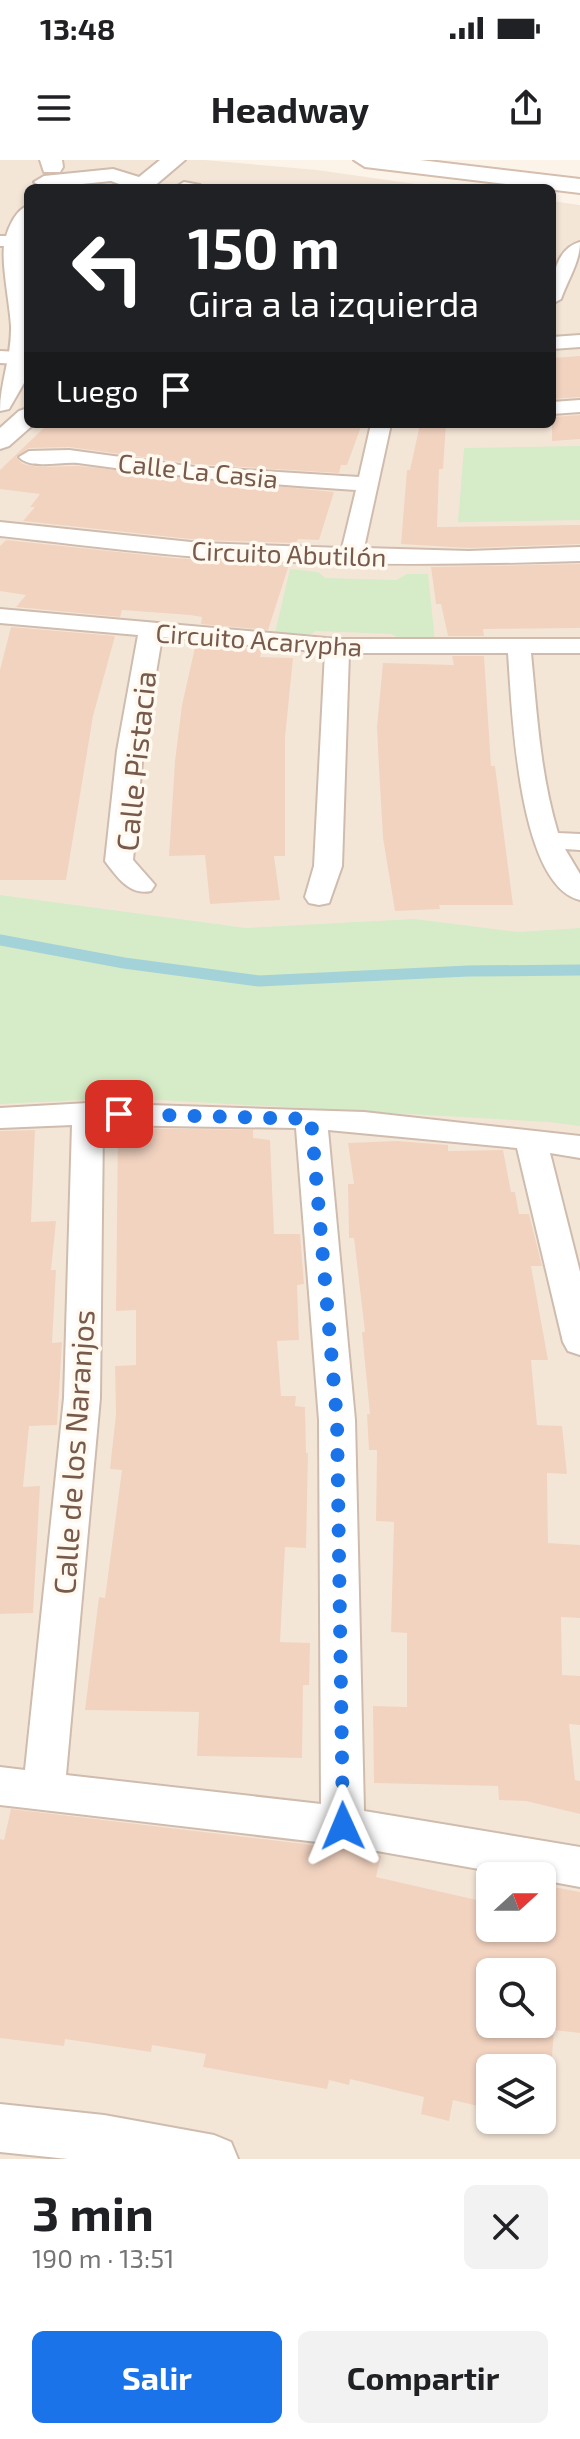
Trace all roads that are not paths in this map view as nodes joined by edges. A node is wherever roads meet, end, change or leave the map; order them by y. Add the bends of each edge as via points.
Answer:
1 (175, 160) edge
2 (365, 160) edge
3 (452, 160) edge
4 (50, 171) edge
5 (580, 176) edge
6 (136, 184) edge
7 (144, 184) edge
8 (580, 186) edge
9 (24, 219) edge
10 (12, 239) edge
11 (580, 247) edge
12 (565, 270) edge
13 (556, 290) edge
14 (580, 341) edge
15 (556, 343) edge
16 (9, 357) edge
17 (0, 404) edge
18 (580, 406) edge
19 (556, 408) edge
20 (380, 428) edge
21 (29, 457) dead end
22 (368, 484) junction
23 (0, 529) edge
24 (580, 554) edge
25 (351, 557) junction
26 (0, 616) edge
27 (151, 631) junction
28 (337, 646) junction
29 (580, 646) edge
30 (519, 648) junction
31 (546, 840) junction
32 (580, 842) edge
33 (141, 885) dead end
34 (580, 892) edge
35 (319, 897) dead end
36 (88, 1113) junction
37 (0, 1118) edge
38 (311, 1119) junction
39 (531, 1139) junction
40 (580, 1147) edge
41 (580, 1342) edge
42 (0, 1786) edge
43 (44, 1790) junction
44 (343, 1826) junction
45 (580, 1867) edge
46 (0, 2128) edge
47 (214, 2159) edge

1 - 7 street
2 - 8 main road
3 - 5 main road
4 - 6 street via 113,175
9 - 10 street
10 - 16 street via 23,329
11 - 12 street
12 - 13 street
14 - 15 street
16 - 17 street via 16,376
18 - 19 street
20 - 22 street
21 - 22 street, Calle La Casia via 69,456 195,473
22 - 25 street
23 - 25 street, Circuito Abutilón via 200,550
24 - 25 street, Circuito Abutilón
26 - 27 street, Circuito Acarypha
27 - 28 street, Circuito Acarypha
27 - 33 street, Calle Pistacia via 130,751 119,861
28 - 30 street, Circuito Acarypha
28 - 35 street via 328,866
29 - 30 street, Circuito Acarypha
30 - 31 street
31 - 32 street
31 - 34 street via 564,876
36 - 37 street
36 - 38 street
36 - 43 street, Calle de los Naranjos via 82,1398
38 - 39 street
38 - 44 street via 337,1420
39 - 40 street
39 - 41 street
42 - 43 street
43 - 44 street
44 - 45 street
46 - 47 street via 104,2139

